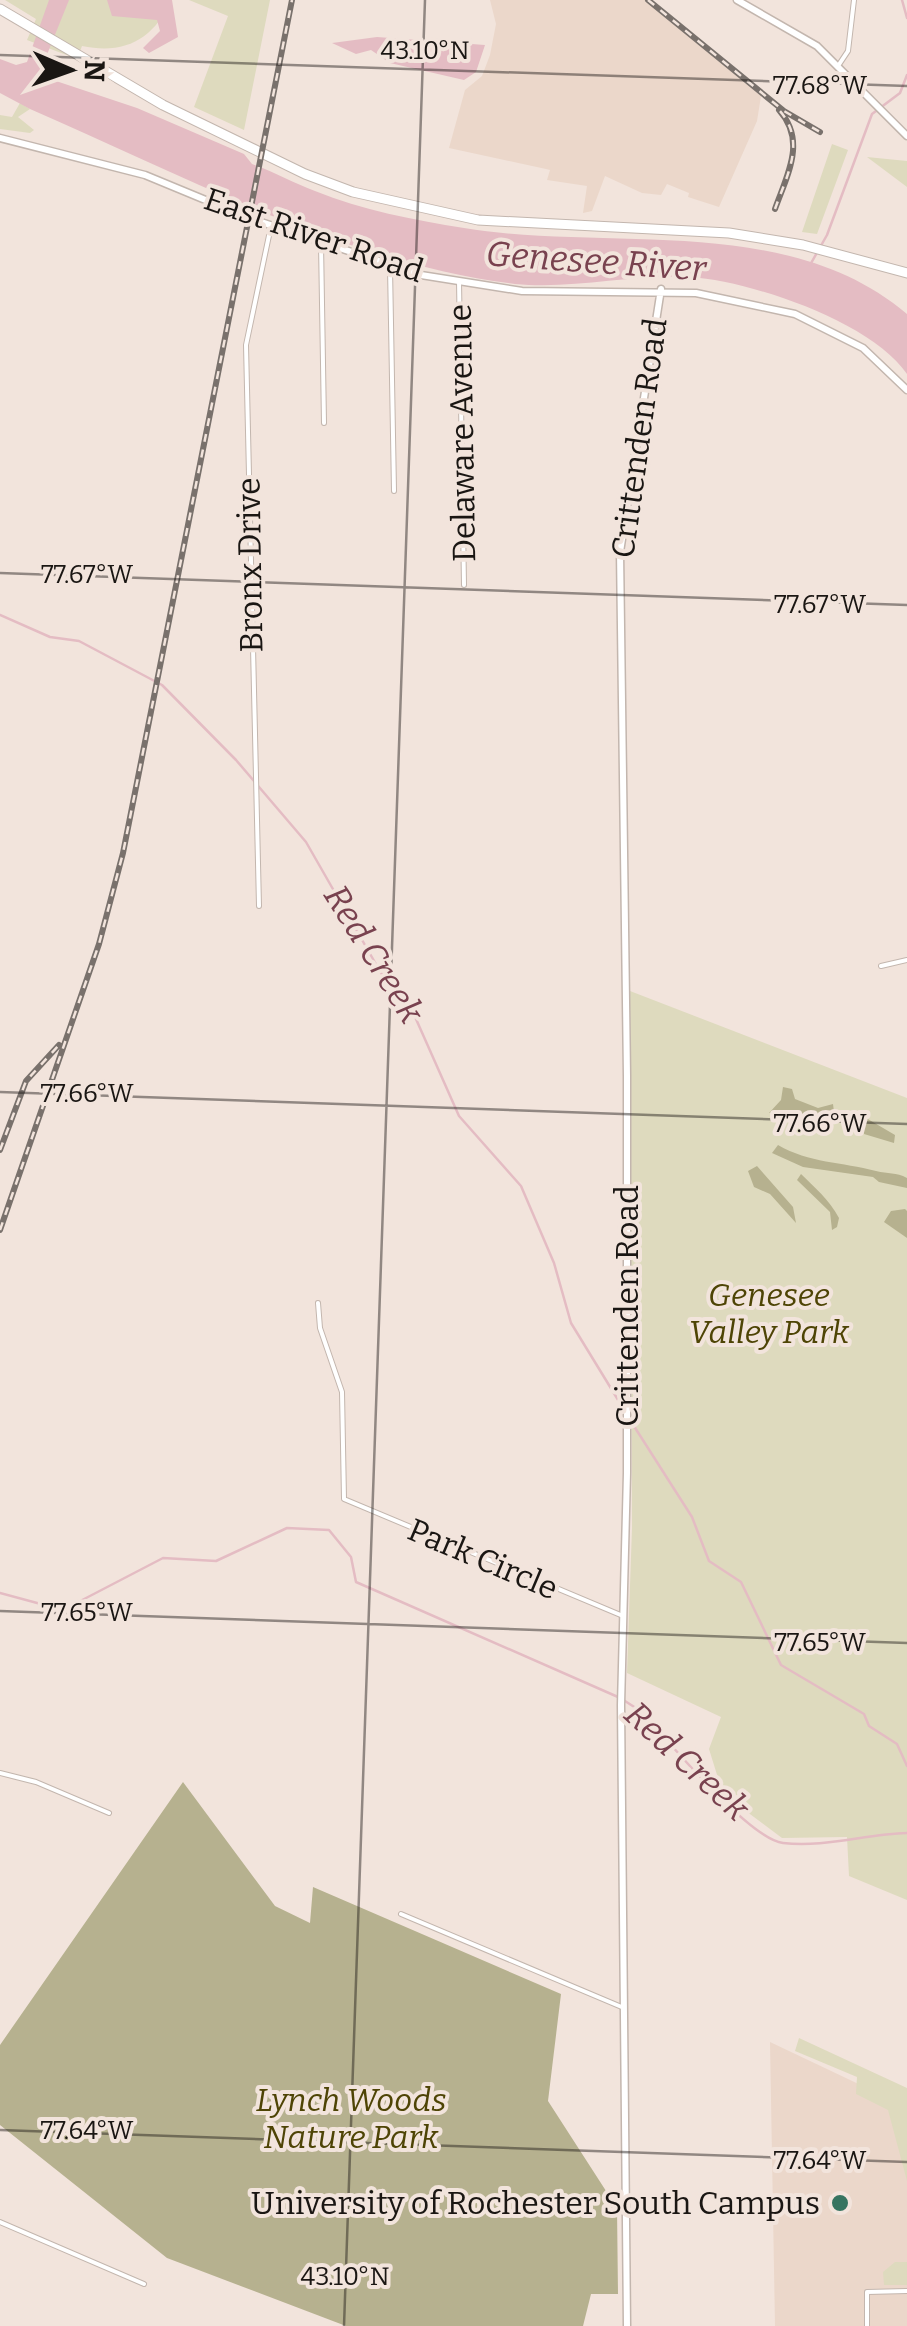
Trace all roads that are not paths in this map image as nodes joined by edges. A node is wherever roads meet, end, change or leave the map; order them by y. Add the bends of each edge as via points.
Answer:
1 (737, 0) edge
2 (854, 0) edge
3 (0, 9) edge
4 (838, 66) junction
5 (907, 136) edge
6 (0, 138) edge
7 (270, 226) junction
8 (321, 243) junction
9 (390, 266) junction
10 (907, 274) edge
11 (460, 280) junction
12 (660, 289) junction
13 (907, 390) edge
14 (324, 424) dead end
15 (394, 491) dead end
16 (464, 584) dead end
17 (259, 906) dead end
18 (907, 960) edge
19 (881, 966) dead end
20 (318, 1303) dead end
21 (623, 1616) junction
22 (0, 1773) edge
23 (109, 1813) dead end
24 (401, 1914) dead end
25 (624, 2008) junction
26 (0, 2222) edge
27 (144, 2284) dead end
28 (907, 2290) edge
29 (627, 2326) edge
30 (868, 2326) edge

1 - 4 street via 802,34
2 - 4 street via 848,51
3 - 10 main road via 163,105 305,174 368,196 478,220 683,228 830,251
4 - 5 street
6 - 7 street, East River Road via 132,171
7 - 8 street, East River Road
7 - 17 street, Bronx Drive via 246,346
8 - 9 street, East River Road
8 - 14 street
9 - 11 street, East River Road
9 - 15 street
11 - 12 street, East River Road via 522,291
11 - 16 street, Delaware Avenue
12 - 13 street, East River Road via 760,305 818,324 863,348
12 - 21 street, Crittenden Road via 620,543 627,1076
18 - 19 street
20 - 21 street, Park Circle via 342,1392 344,1499
21 - 25 street, Crittenden Road
22 - 23 street
24 - 25 street
25 - 29 street, Crittenden Road
26 - 27 street
28 - 30 street via 866,2292

